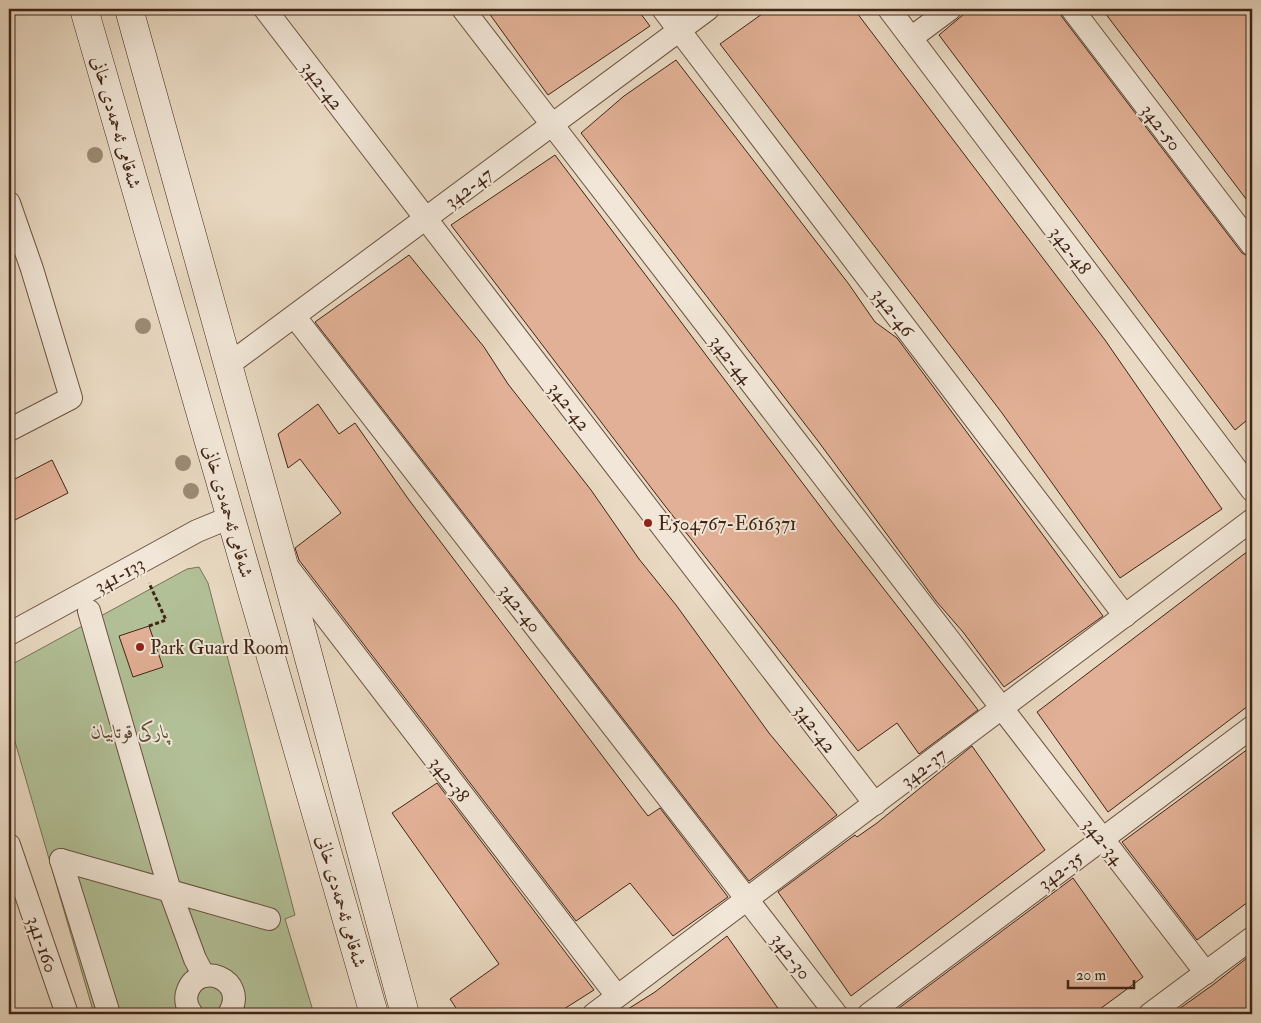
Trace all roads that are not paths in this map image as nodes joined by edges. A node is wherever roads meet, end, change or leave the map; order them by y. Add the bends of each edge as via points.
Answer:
1 (84, 9) edge
2 (129, 9) edge
3 (265, 9) edge
4 (463, 9) edge
5 (663, 9) edge
6 (708, 9) edge
7 (889, 9) edge
8 (950, 9) edge
9 (1072, 9) edge
10 (679, 30) junction
11 (911, 38) junction
12 (552, 125) junction
13 (9, 203) edge
14 (426, 218) junction
15 (1252, 245) edge
16 (295, 317) junction
17 (228, 365) junction
18 (9, 430) edge
19 (1252, 490) edge
20 (231, 517) junction
21 (1252, 520) edge
22 (283, 562) junction
23 (89, 612) dead end
24 (1125, 616) junction
25 (9, 634) edge
26 (1001, 709) junction
27 (1252, 727) edge
28 (874, 804) junction
29 (1102, 838) junction
30 (9, 845) edge
31 (170, 891) junction
32 (748, 899) junction
33 (269, 919) dead end
34 (382, 930) junction
35 (353, 938) junction
36 (1252, 938) edge
37 (1206, 973) junction
38 (204, 976) junction
39 (618, 996) junction
40 (67, 1014) edge
41 (109, 1014) edge
42 (192, 1014) edge
43 (229, 1014) edge
44 (374, 1014) edge
45 (405, 1014) edge
46 (594, 1014) edge
47 (836, 1014) edge
48 (869, 1014) edge
49 (1150, 1014) edge

1 - 20 main road, شەقامی ئەحمەدی خانی
2 - 17 main road, شەقامی ئەحمەدی خانی
3 - 14 street, 342-42
4 - 12 street, 342-44
5 - 10 street, 342-46
6 - 10 street, 342-47
7 - 11 street, 342-48
8 - 11 street
9 - 15 street, 342-50
10 - 12 street, 342-47
10 - 24 street, 342-46
11 - 19 street, 342-48
12 - 14 street, 342-47
12 - 26 street, 342-44
13 - 18 street via 71,398
14 - 16 street, 342-47
14 - 28 street, 342-42
16 - 17 street, 342-47
16 - 32 street, 342-40
17 - 22 main road, شەقامی ئەحمەدی خانی
20 - 25 street, 341-133 via 197,531
20 - 35 main road, شەقامی ئەحمەدی خانی
21 - 24 street, 342-37
22 - 34 main road, شەقامی ئەحمەدی خانی
22 - 39 street, 342-38
23 - 31 street
24 - 26 street, 342-37
26 - 28 street, 342-37
26 - 29 street, 342-34
27 - 29 street, 342-35
28 - 32 street, 342-37
29 - 37 street, 342-34
29 - 48 street, 342-35
30 - 40 street, 341-160
31 - 33 street
31 - 38 street
31 - 41 street via 61,860
32 - 39 street, 342-37
32 - 47 street, 342-30
34 - 35 main road
34 - 45 main road, شەقامی ئەحمەدی خانی
35 - 44 main road, شەقامی ئەحمەدی خانی
36 - 37 street
37 - 49 street
38 - 42 street via 197,978 188,990 187,1005
38 - 43 street via 219,977 231,986 235,1000
39 - 46 street, 342-37

